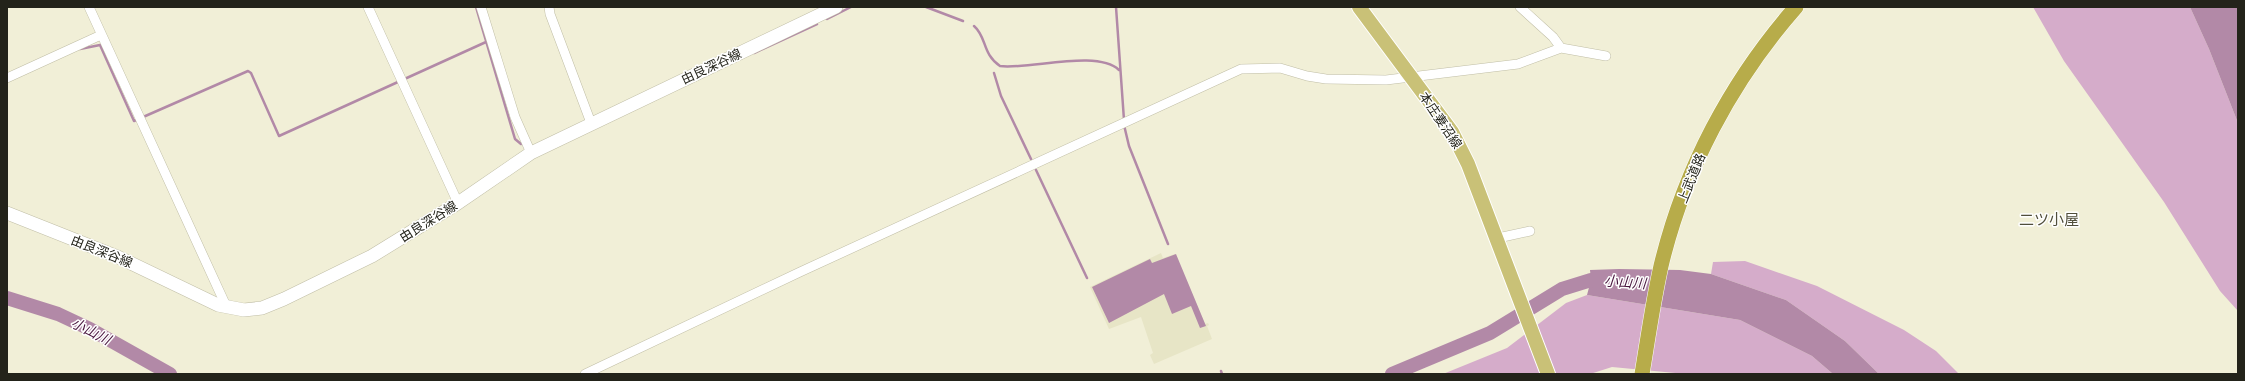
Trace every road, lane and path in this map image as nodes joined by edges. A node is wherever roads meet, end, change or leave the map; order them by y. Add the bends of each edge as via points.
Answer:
1 (88, 7) edge
2 (368, 7) edge
3 (481, 7) edge
4 (549, 7) edge
5 (836, 7) edge
6 (1360, 7) edge
7 (1520, 7) edge
8 (1796, 7) edge
9 (101, 35) junction
10 (1561, 48) junction
11 (1606, 56) dead end
12 (1411, 77) junction
13 (7, 78) edge
14 (591, 123) junction
15 (531, 153) junction
16 (458, 203) junction
17 (7, 213) edge
18 (1530, 231) dead end
19 (1500, 242) junction
20 (227, 308) junction
21 (585, 374) edge
22 (1548, 374) edge
23 (1642, 374) edge

1 - 9 street
2 - 16 street
3 - 15 street via 515,117
4 - 14 street
5 - 14 main road, 由良深谷線
6 - 12 main road, 本庄妻沼線
7 - 10 street via 1553,37
8 - 23 highway, 上武道路 via 1739,82 1720,113 1695,165 1661,266
9 - 13 street
9 - 20 street
10 - 11 street
10 - 12 street via 1518,64
12 - 19 main road, 本庄妻沼線 via 1452,132 1476,181
12 - 21 street via 1326,79 1280,68 1247,68 1234,72
14 - 15 main road, 由良深谷線
15 - 16 main road, 由良深谷線
16 - 20 main road, 由良深谷線 via 372,256 278,302 252,309
17 - 20 main road, 由良深谷線 via 118,257
18 - 19 street
19 - 22 main road, 本庄妻沼線

